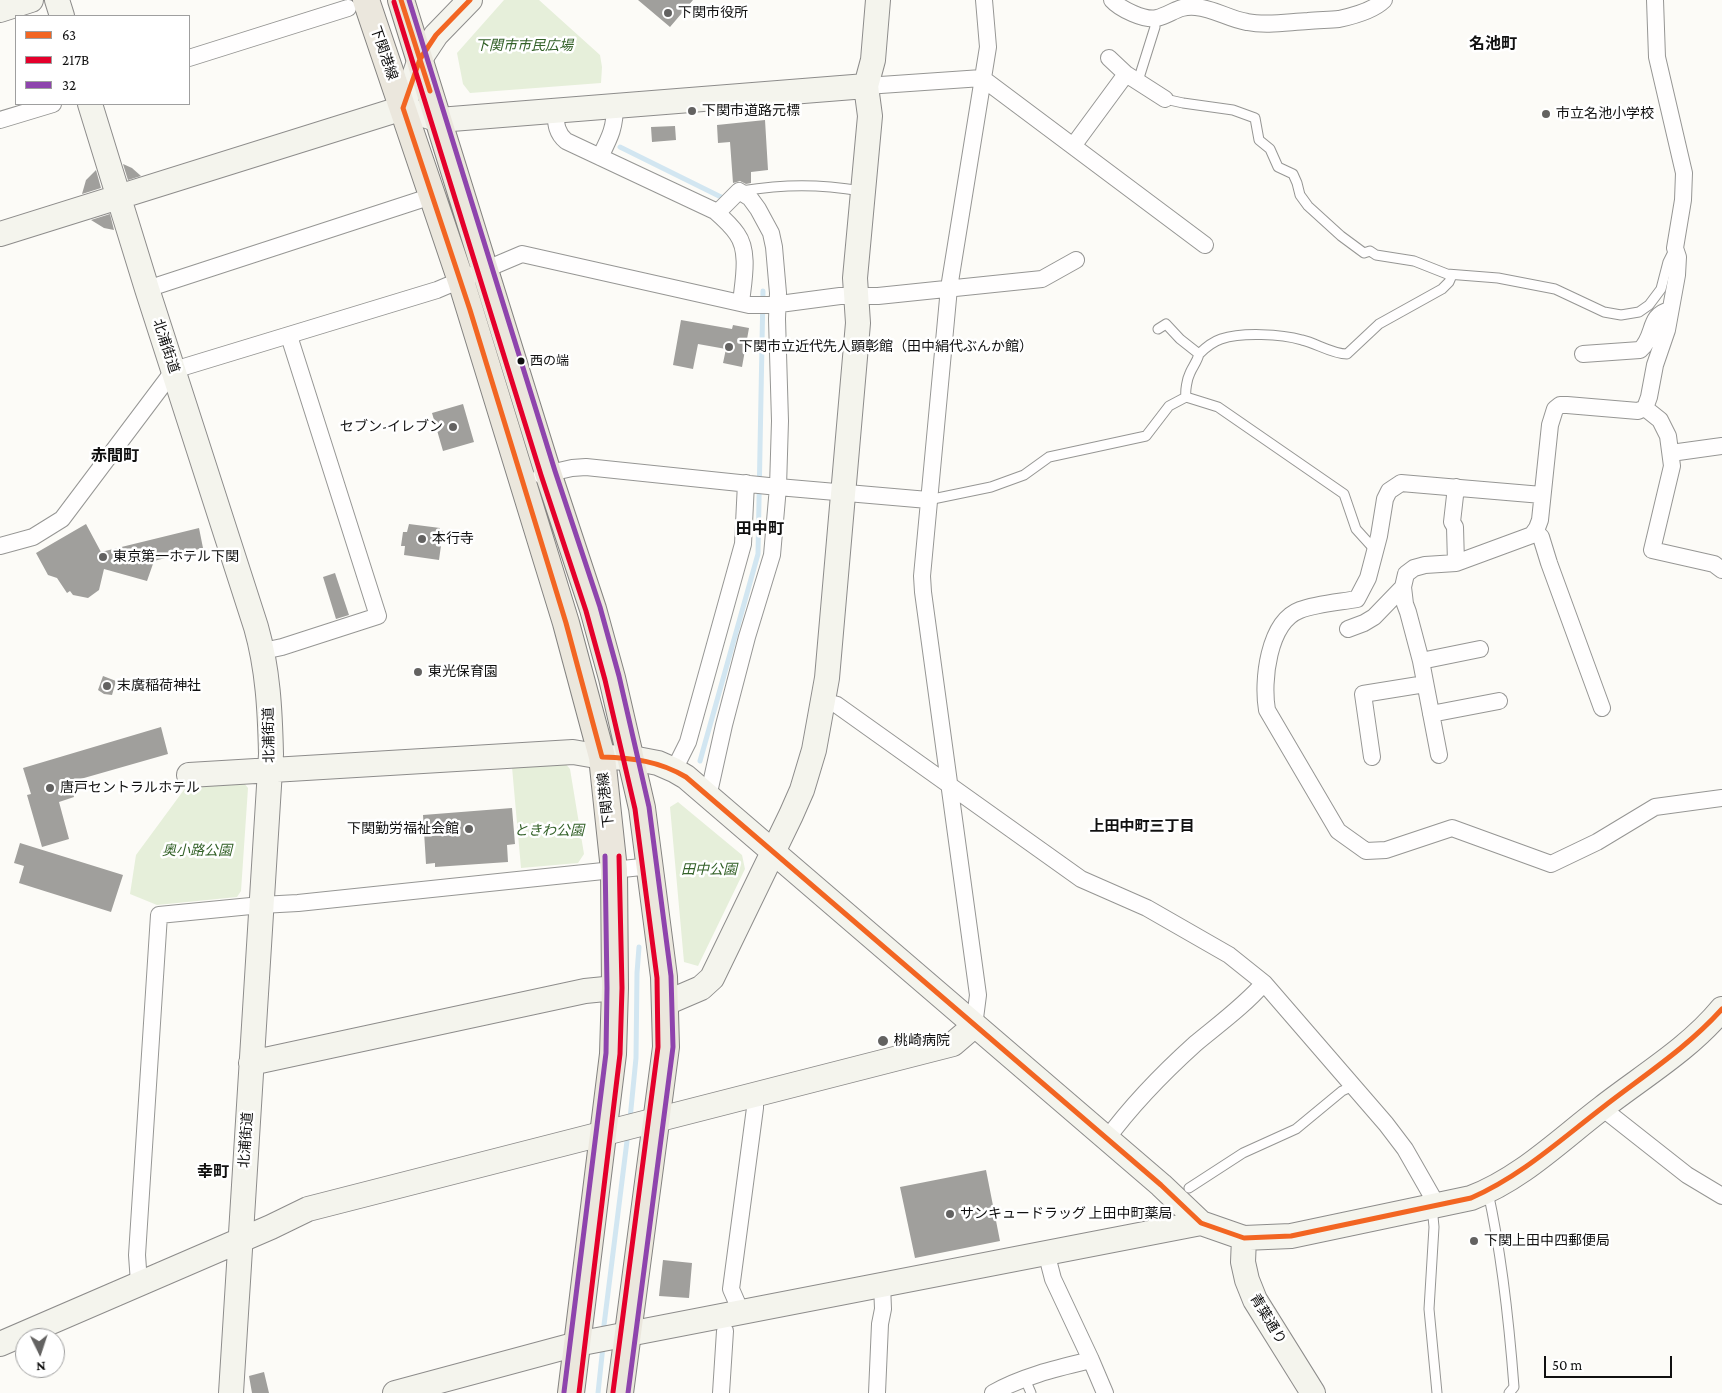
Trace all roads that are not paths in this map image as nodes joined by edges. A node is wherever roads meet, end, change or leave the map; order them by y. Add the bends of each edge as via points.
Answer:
1 (30, 0) edge
2 (56, 0) edge
3 (402, 0) edge
4 (470, 0) edge
5 (878, 0) edge
6 (984, 0) edge
7 (1112, 0) edge
8 (1384, 0) edge
9 (1655, 0) edge
10 (357, 4) edge
11 (0, 10) edge
12 (62, 15) edge
13 (1154, 19) junction
14 (190, 58) edge
15 (1109, 58) dead end
16 (420, 59) junction
17 (1132, 77) junction
18 (982, 78) junction
19 (866, 86) junction
20 (1165, 99) joint
21 (50, 105) edge
22 (90, 105) edge
23 (615, 106) junction
24 (403, 108) junction
25 (555, 110) junction
26 (0, 120) edge
27 (439, 120) junction
28 (1073, 146) junction
29 (600, 157) junction
30 (739, 191) junction
31 (862, 191) junction
32 (119, 196) junction
33 (432, 196) junction
34 (715, 212) junction
35 (0, 234) edge
36 (1205, 245) dead end
37 (1675, 248) junction
38 (1076, 260) dead end
39 (486, 270) junction
40 (1452, 275) junction
41 (460, 280) junction
42 (948, 288) junction
43 (147, 289) junction
44 (855, 296) junction
45 (745, 304) junction
46 (775, 304) junction
47 (1670, 310) junction
48 (1158, 329) dead end
49 (288, 336) junction
50 (1199, 354) junction
51 (1583, 354) dead end
52 (174, 370) junction
53 (1186, 397) junction
54 (1645, 408) junction
55 (1722, 446) edge
56 (1670, 453) junction
57 (548, 473) junction
58 (522, 481) junction
59 (749, 484) junction
60 (775, 487) junction
61 (1456, 487) junction
62 (843, 492) junction
63 (1542, 495) junction
64 (928, 500) junction
65 (1535, 531) junction
66 (0, 546) edge
67 (1375, 550) junction
68 (1456, 562) junction
69 (1722, 570) edge
70 (1403, 587) junction
71 (1348, 629) dead end
72 (1480, 649) dead end
73 (263, 651) junction
74 (1420, 661) junction
75 (1425, 684) junction
76 (823, 701) junction
77 (1499, 701) dead end
78 (1602, 708) dead end
79 (1431, 714) junction
80 (1439, 755) dead end
81 (602, 756) junction
82 (1372, 757) dead end
83 (632, 758) junction
84 (270, 770) junction
85 (674, 770) junction
86 (189, 775) dead end
87 (950, 785) junction
88 (708, 797) junction
89 (1722, 798) edge
90 (772, 850) junction
91 (651, 866) junction
92 (614, 870) junction
93 (261, 905) junction
94 (1264, 983) junction
95 (615, 988) junction
96 (666, 1003) junction
97 (1722, 1009) edge
98 (974, 1026) junction
99 (251, 1063) junction
100 (1353, 1086) junction
101 (755, 1095) junction
102 (1602, 1108) junction
103 (650, 1123) junction
104 (608, 1132) junction
105 (1106, 1140) junction
106 (1189, 1188) dead end
107 (1488, 1192) junction
108 (1722, 1196) edge
109 (1435, 1205) junction
110 (1201, 1223) junction
111 (1244, 1238) junction
112 (240, 1240) junction
113 (1046, 1252) junction
114 (139, 1283) junction
115 (882, 1284) junction
116 (741, 1312) junction
117 (725, 1332) dead end
118 (603, 1339) junction
119 (0, 1344) edge
120 (1092, 1360) junction
121 (1028, 1386) edge
122 (231, 1393) edge
123 (394, 1393) edge
124 (570, 1393) edge
125 (620, 1393) edge
126 (721, 1393) edge
127 (877, 1393) edge
128 (993, 1393) edge
129 (1105, 1393) edge
130 (1313, 1393) edge
131 (1437, 1393) edge
132 (1509, 1393) edge

1 - 11 street
2 - 12 street
3 - 16 main road, 下関港線
4 - 16 street via 436,35
5 - 19 street via 873,60
6 - 18 street via 988,37
7 - 13 street via 1137,15
8 - 13 street via 1377,6 1339,19 1250,23 1214,10 1189,6
9 - 37 street via 1657,57 1684,173
10 - 14 street
10 - 24 main road, 下関港線
13 - 17 lane via 1155,27
15 - 17 street
16 - 24 street
16 - 27 main road, 下関港線
17 - 20 street
17 - 28 street
18 - 19 street
18 - 28 street
18 - 42 street
19 - 23 street
19 - 31 street via 870,116
20 - 40 lane via 1232,110 1255,118 1259,140 1270,150 1275,163 1292,174 1304,201 1341,236 1364,253 1370,251 1376,255 1414,261
21 - 26 street
22 - 32 street, 北浦街道
23 - 25 street
23 - 29 street via 613,130
24 - 27 street
24 - 32 street
24 - 33 main road, 下関港線
25 - 27 street
25 - 29 street via 560,136
27 - 39 main road, 下関港線
28 - 36 street
29 - 34 street
30 - 31 lane via 805,184
30 - 34 street
30 - 46 street via 750,198 771,232 776,264
31 - 44 street
32 - 35 street
32 - 43 street, 北浦街道
33 - 41 main road, 下関港線
33 - 43 street
34 - 45 street via 739,236
37 - 40 lane via 1662,289 1644,310 1630,314 1604,312 1555,289 1498,278
37 - 47 street via 1678,257
38 - 42 street via 1042,279
39 - 41 street
39 - 45 street via 522,254
39 - 57 main road, 下関港線
40 - 50 lane via 1442,289 1379,324 1347,354 1303,340 1260,335 1220,339
41 - 49 street
41 - 58 main road, 下関港線
42 - 44 street
42 - 64 street
43 - 52 street, 北浦街道
44 - 46 street
44 - 62 street via 858,323
45 - 46 street
46 - 60 street via 780,421
47 - 51 street via 1657,316 1649,340 1640,350
47 - 54 street
48 - 50 lane via 1166,324
49 - 52 street
49 - 73 street via 378,616
50 - 53 lane via 1189,374
52 - 66 street via 62,519 33,537
52 - 73 street, 北浦街道
53 - 64 lane via 1169,406 1146,436 1049,457 1024,475 991,487
53 - 67 lane via 1218,408 1344,494 1356,529
54 - 56 street via 1660,420 1668,436
54 - 63 street via 1630,411 1560,405 1555,409 1550,425
55 - 56 street
56 - 69 street via 1669,484 1652,550 1714,564
57 - 58 street
57 - 59 street via 586,467
57 - 83 main road, 下関港線 via 593,609
58 - 81 main road, 下関港線 via 566,623
59 - 60 street
59 - 85 street via 743,544 688,742
60 - 62 street
60 - 88 street via 772,555 747,637
61 - 63 street
61 - 67 street via 1401,483 1389,491
61 - 68 street via 1452,522
62 - 64 street
62 - 76 street
63 - 65 street via 1540,520
64 - 87 street via 923,592
65 - 68 street via 1525,539
65 - 78 street via 1541,537
67 - 89 street via 1368,578 1357,599 1299,610 1276,634 1267,661 1264,696 1267,710 1338,830 1345,836 1366,851 1386,850 1452,828 1551,864 1597,842 1655,807
68 - 70 street via 1414,568 1406,574
70 - 71 street via 1374,617
70 - 74 street
72 - 74 street
73 - 84 street, 北浦街道 via 270,722
74 - 75 street
75 - 79 street
75 - 82 street via 1363,694
76 - 87 street via 837,705
76 - 90 street via 802,790
77 - 79 street
79 - 80 street
81 - 83 street
81 - 84 street via 573,752
81 - 92 main road, 下関港線
83 - 85 street
83 - 91 main road, 下関港線
84 - 86 street
84 - 93 street, 北浦街道
85 - 88 street
87 - 94 street via 1081,879 1147,908 1229,955
87 - 98 street via 978,994
88 - 90 street
90 - 96 street via 712,978 701,988
90 - 98 street
91 - 92 street
91 - 96 main road, 下関港線
92 - 93 street
92 - 95 main road, 下関港線
93 - 99 street, 北浦街道
93 - 114 street via 159,915 137,1255
94 - 100 street
94 - 105 street via 1174,1064
95 - 99 street via 585,991
95 - 104 main road, 下関港線
96 - 103 main road, 下関港線 via 666,1047
97 - 102 street via 1691,1040
98 - 101 street via 953,1044
98 - 105 street
99 - 112 street, 北浦街道
100 - 106 lane via 1342,1091 1296,1129 1243,1153
100 - 109 street via 1404,1148
101 - 103 street
101 - 116 street via 731,1289
102 - 107 street via 1525,1169
102 - 108 street via 1687,1175
103 - 104 street
103 - 118 main road, 下関港線
104 - 112 street via 308,1209
104 - 118 main road, 下関港線
105 - 110 street
107 - 109 street
107 - 132 lane via 1508,1314 1514,1387
109 - 111 street via 1290,1236
109 - 131 lane via 1430,1309
110 - 111 street
110 - 113 street
111 - 130 street, 青葉通り via 1245,1271 1255,1300
112 - 114 street
112 - 122 street, 北浦街道
113 - 115 street
113 - 120 street via 1053,1279
114 - 119 street
115 - 116 street
115 - 127 street
116 - 118 street
117 - 126 street
118 - 123 street
118 - 124 main road, 下関港線
118 - 125 main road, 下関港線
120 - 121 street via 1042,1372
120 - 129 street
121 - 128 street

